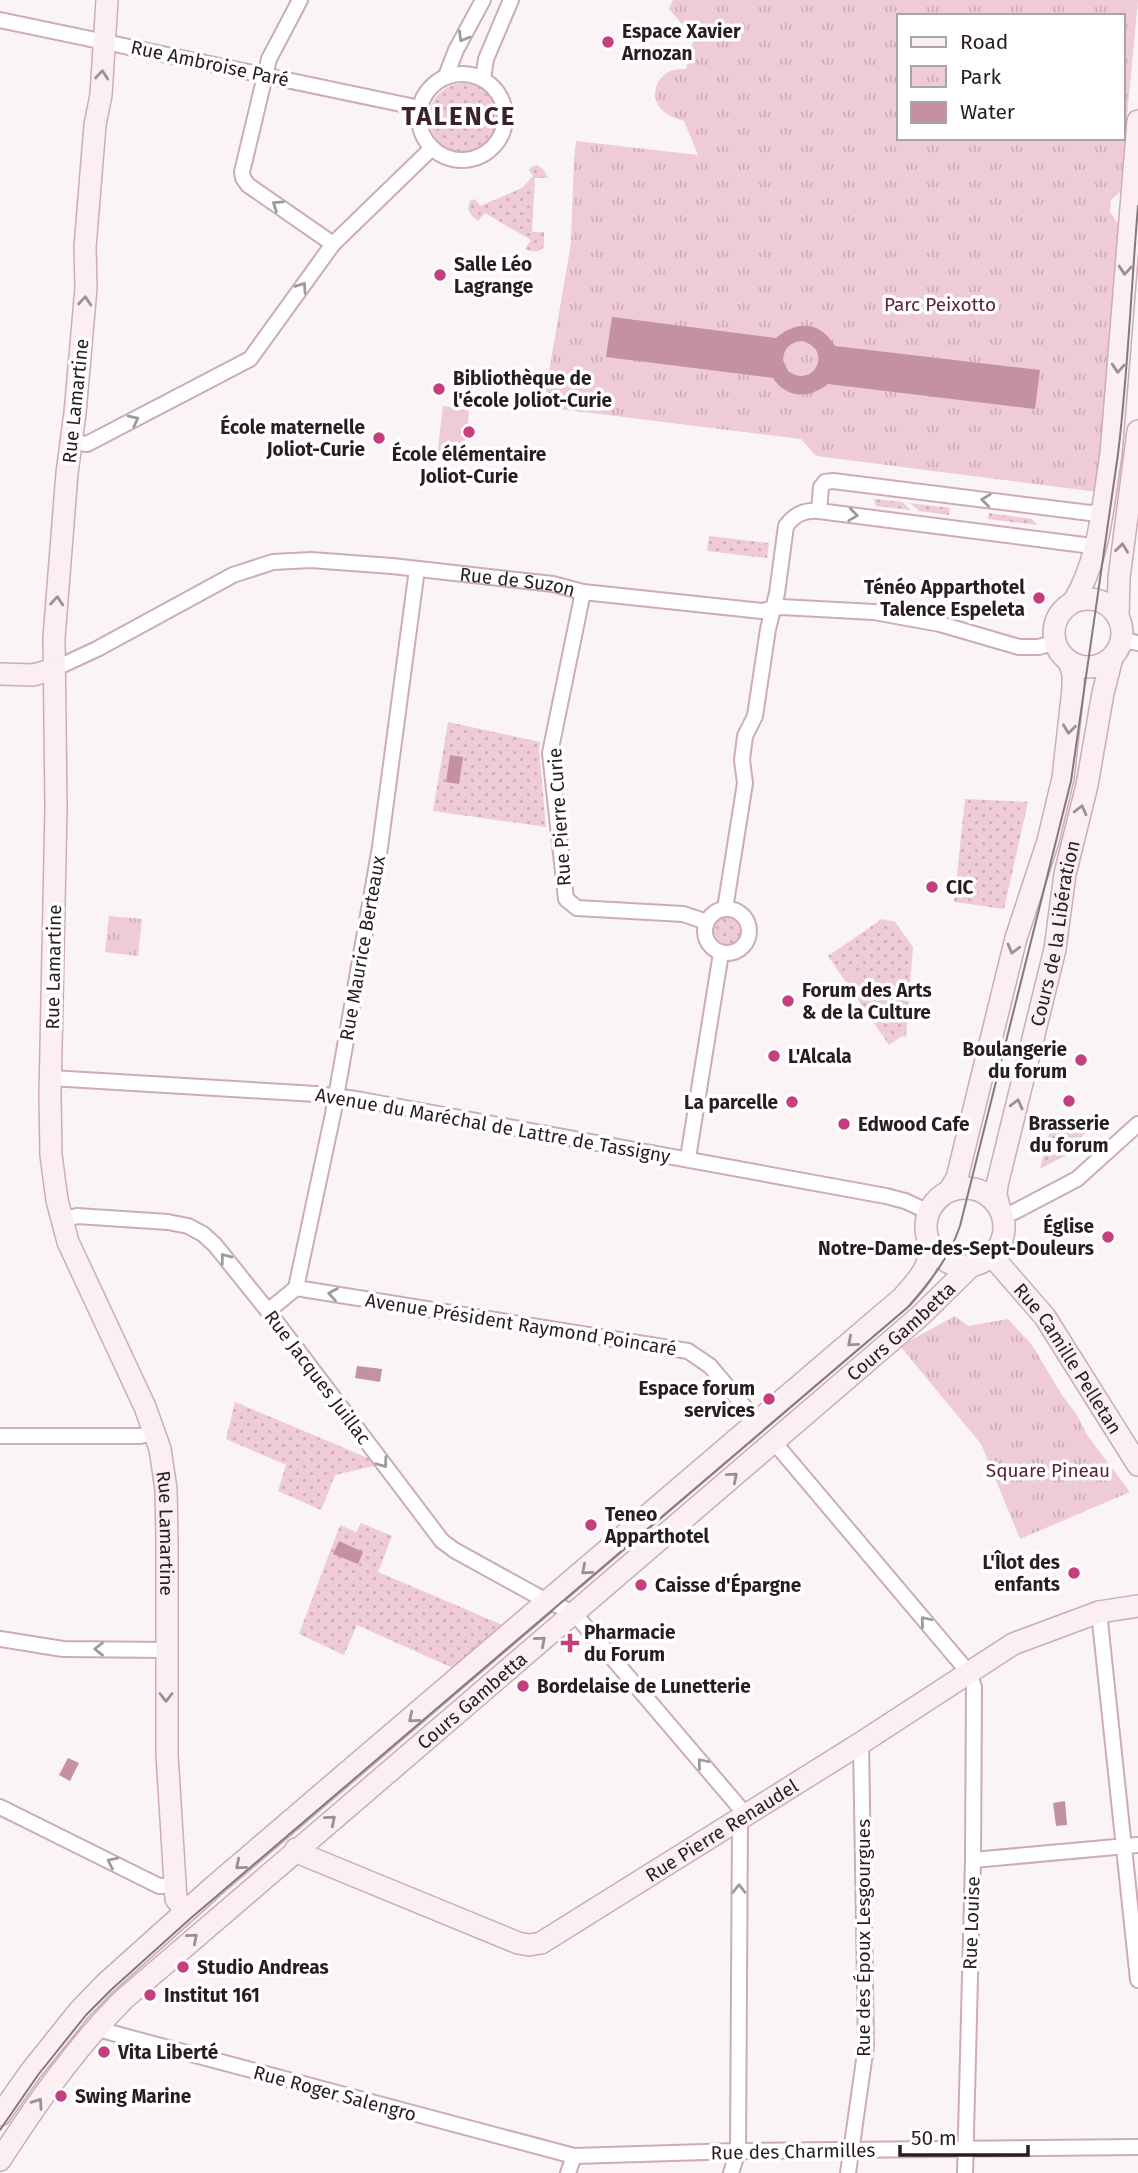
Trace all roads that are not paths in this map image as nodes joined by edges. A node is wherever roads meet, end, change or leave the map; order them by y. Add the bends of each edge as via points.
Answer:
1 (107, 0) edge
2 (300, 0) edge
3 (484, 0) edge
4 (511, 0) edge
5 (0, 20) edge
6 (105, 42) junction
7 (267, 75) junction
8 (446, 76) junction
9 (484, 79) junction
10 (420, 107) junction
11 (1138, 121) edge
12 (432, 148) junction
13 (333, 244) junction
14 (1138, 430) edge
15 (72, 442) junction
16 (1103, 507) junction
17 (819, 511) junction
18 (1093, 555) junction
19 (417, 569) junction
20 (583, 592) junction
21 (1074, 601) junction
22 (773, 609) junction
23 (1118, 616) junction
24 (1055, 642) junction
25 (1124, 647) edge
26 (1069, 661) junction
27 (54, 669) junction
28 (0, 674) edge
29 (725, 909) junction
30 (707, 922) junction
31 (720, 953) junction
32 (51, 1078) junction
33 (336, 1096) junction
34 (1138, 1124) edge
35 (688, 1158) junction
36 (949, 1191) junction
37 (1001, 1211) junction
38 (929, 1212) junction
39 (61, 1220) junction
40 (929, 1244) junction
41 (992, 1256) junction
42 (971, 1266) junction
43 (296, 1288) junction
44 (268, 1311) junction
45 (758, 1423) junction
46 (155, 1433) junction
47 (0, 1436) edge
48 (774, 1441) junction
49 (1138, 1465) edge
50 (549, 1602) junction
51 (1138, 1606) edge
52 (1099, 1612) junction
53 (574, 1613) junction
54 (0, 1639) edge
55 (167, 1650) junction
56 (969, 1673) junction
57 (861, 1743) junction
58 (0, 1807) edge
59 (743, 1817) junction
60 (1131, 1846) edge
61 (296, 1849) junction
62 (973, 1860) junction
63 (175, 1885) junction
64 (186, 1911) junction
65 (1138, 1980) edge
66 (98, 2025) junction
67 (0, 2115) edge
68 (1138, 2147) edge
69 (965, 2149) junction
70 (851, 2150) junction
71 (738, 2151) junction
72 (574, 2156) junction
73 (0, 2160) edge
74 (568, 2173) edge
75 (731, 2173) edge
76 (848, 2173) edge
77 (965, 2173) edge

1 - 6 main road, Rue Lamartine
2 - 7 street via 269,59
3 -> 8 street
4 - 9 street via 486,59
5 - 6 street, Rue Ambroise Paré
6 - 7 street, Rue Ambroise Paré
15 -> 6 main road, Rue Lamartine
7 - 10 street, Rue Ambroise Paré
13 -> 7 street via 243,178
8 - 9 street via 472,74
8 - 10 street via 429,88
9 - 12 street via 495,88 506,114 501,137 493,148 470,160 456,160
10 - 12 street via 423,137
11 -> 16 main road
12 - 13 street
15 -> 13 street via 87,444 250,359
23 -> 14 main road
27 -> 15 main road, Rue Lamartine
16 -> 17 street via 1090,513 833,481 821,487
16 - 18 main road
17 -> 18 street via 1084,545
17 - 22 street via 800,512 786,526
18 - 21 main road
19 - 20 street, Rue de Suzon via 553,584
19 - 27 street, Rue de Suzon via 311,560 272,562 233,575
19 - 33 street, Rue Maurice Berteaux via 380,847
20 - 22 street, Rue de Suzon
20 - 30 street, Rue Pierre Curie via 550,753 566,899 577,908 682,914
21 - 23 main road via 1097,600
21 - 24 main road via 1055,622
22 - 24 street, Rue de Suzon via 874,612 940,624 1019,647
22 - 29 street via 755,716 745,736 745,783
23 - 25 main road
24 - 26 main road
25 - 26 main road via 1097,666
37 -> 25 main road, Cours de la Libération via 997,1185 1055,949 1065,874 1103,694
26 -> 36 main road, Cours de la Libération via 1073,689 1060,790 1043,860 1016,938 957,1178
27 - 28 main road, Rue de Suzon via 33,675
27 - 32 main road, Rue Lamartine
29 - 30 street
29 - 31 street via 745,917 749,937 741,949
30 - 31 street via 705,937
31 - 35 street
32 - 33 street, Avenue du Maréchal de Lattre de Tassigny
32 - 39 main road, Rue Lamartine via 51,1154
33 - 35 street, Avenue du Maréchal de Lattre de Tassigny
33 - 43 street, Rue Maurice Berteaux
34 - 37 street via 1077,1179 1014,1212
35 - 38 street, Avenue du Maréchal de Lattre de Tassigny via 895,1198
36 - 37 main road via 979,1190
36 - 38 main road
37 - 41 main road via 1003,1238
38 - 40 main road
44 -> 39 street, Rue Jacques Juillac via 215,1245 188,1226 77,1216
39 - 46 main road, Rue Lamartine
40 - 42 main road via 944,1261
40 -> 45 main road, Cours Gambetta via 929,1262 903,1297
41 - 42 main road
41 - 49 main road, Rue Camille Pelletan via 1045,1317
42 - 48 main road, Cours Gambetta via 920,1316
43 - 44 street
45 -> 43 street, Avenue Président Raymond Poincaré via 710,1366 688,1351
44 -> 50 street, Rue Jacques Juillac via 442,1541
45 -> 50 main road, Cours Gambetta
46 - 47 street
46 - 55 main road, Rue Lamartine via 166,1489
53 -> 48 main road, Cours Gambetta
56 -> 48 street
50 - 53 street, Rue Jacques Juillac
50 -> 64 main road, Cours Gambetta
51 - 52 main road, Rue Pierre Renaudel
52 - 56 main road, Rue Pierre Renaudel via 1013,1644
52 - 60 street
59 -> 53 street
61 -> 53 main road, Cours Gambetta
55 -> 54 street via 63,1649
55 -> 63 main road, Rue Lamartine via 167,1754
56 - 57 main road, Rue Pierre Renaudel
56 - 62 street, Rue Louise via 974,1687
57 - 59 main road, Rue Pierre Renaudel
57 - 70 street, Rue des Époux Lesgourgues via 866,2046
63 -> 58 street via 159,1886
59 - 61 main road, Rue Pierre Renaudel via 541,1943 529,1945
71 -> 59 street
60 - 62 street
60 - 65 street
66 -> 61 main road, Cours Gambetta
62 - 69 street, Rue Louise
63 - 64 main road, Rue Lamartine via 176,1899
64 - 67 main road, Cours Gambetta via 79,2011
66 - 72 street, Rue Roger Salengro via 102,2030
73 -> 66 main road, Cours Gambetta
68 - 69 street, Rue des Charmilles
69 - 70 street, Rue des Charmilles
69 - 77 street, Rue Louise
70 - 71 street, Rue des Charmilles
70 - 76 street, Rue des Époux Lesgourgues
71 - 72 street, Rue des Charmilles
71 - 75 street
72 - 74 street

